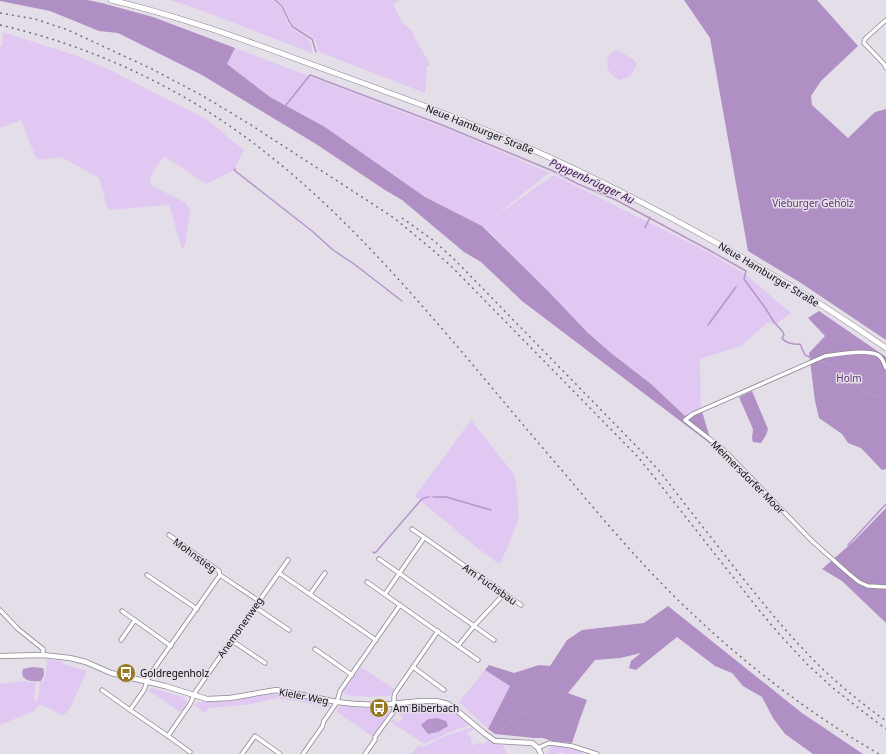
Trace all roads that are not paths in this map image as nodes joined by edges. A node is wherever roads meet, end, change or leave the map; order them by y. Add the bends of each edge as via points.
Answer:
1 (111, 0) edge
2 (886, 20) edge
3 (886, 68) edge
4 (886, 348) edge
5 (886, 368) edge
6 (412, 529) dead end
7 (169, 535) dead end
8 (424, 538) junction
9 (379, 559) dead end
10 (288, 560) dead end
11 (279, 573) junction
12 (325, 573) dead end
13 (399, 573) junction
14 (147, 575) dead end
15 (220, 575) junction
16 (367, 582) dead end
17 (886, 587) edge
18 (310, 594) junction
19 (385, 594) junction
20 (504, 594) junction
21 (259, 601) junction
22 (400, 605) junction
23 (521, 605) dead end
24 (256, 606) junction
25 (0, 610) edge
26 (197, 610) junction
27 (122, 611) dead end
28 (135, 620) junction
29 (474, 626) junction
30 (289, 630) dead end
31 (438, 632) junction
32 (121, 640) dead end
33 (231, 640) junction
34 (376, 640) junction
35 (494, 640) dead end
36 (171, 646) junction
37 (458, 646) junction
38 (315, 649) dead end
39 (43, 655) junction
40 (0, 656) edge
41 (478, 660) dead end
42 (265, 663) dead end
43 (413, 667) junction
44 (352, 675) junction
45 (147, 682) junction
46 (102, 690) dead end
47 (444, 690) dead end
48 (194, 696) junction
49 (336, 702) junction
50 (394, 703) junction
51 (130, 710) junction
52 (168, 736) junction
53 (538, 748) junction
54 (190, 752) dead end
55 (242, 754) edge
56 (280, 754) edge
57 (303, 754) edge
58 (365, 754) edge
59 (541, 754) edge
60 (596, 754) edge

1 - 4 main road, Neue Hamburger Straße via 219,31 418,104 532,150 684,224 788,284
2 - 3 street via 864,40 864,43
5 - 17 street, Meimersdorfer Moor via 882,359 872,353 825,356 692,414 685,420 725,451 812,541 848,573 868,586
6 - 8 street, Am Fuchsbau
7 - 15 street, Mohnstieg
8 - 13 street
8 - 20 street, Am Fuchsbau
9 - 13 street
10 - 11 street, Anemonenweg
11 - 18 street
11 - 21 street, Anemonenweg
12 - 18 street
13 - 19 street
13 - 29 street
14 - 26 street
15 - 21 street, Mohnstieg
15 - 26 street
16 - 19 street
18 - 34 street
19 - 22 street
20 - 23 street, Am Fuchsbau
20 - 29 street
21 - 24 street, Anemonenweg
22 - 31 street
22 - 34 street
24 - 30 street
24 - 33 street, Anemonenweg
25 - 39 street via 42,649
26 - 36 street
27 - 28 street
28 - 32 street
28 - 36 street
29 - 35 street
29 - 37 street
31 - 37 street
31 - 43 street
33 - 42 street
33 - 48 street, Anemonenweg
34 - 44 street
36 - 45 street
37 - 41 street
38 - 44 street
39 - 40 street, Kieler Weg
39 - 45 street, Kieler Weg via 86,662
43 - 47 street
43 - 50 street via 395,693
44 - 49 street via 340,691
45 - 48 street, Kieler Weg
45 - 51 street
46 - 51 street
48 - 49 street, Kieler Weg via 207,699 230,698 276,690
48 - 52 street, Anemonenweg
49 - 50 street, Kieler Weg via 379,705
49 - 57 street
50 - 53 street, Kieler Weg via 436,701 448,704 494,741 532,743
50 - 58 street via 394,711
51 - 52 street
52 - 54 street
53 - 59 street
53 - 60 street, Kieler Weg via 549,743 572,746
55 - 56 street via 255,736

